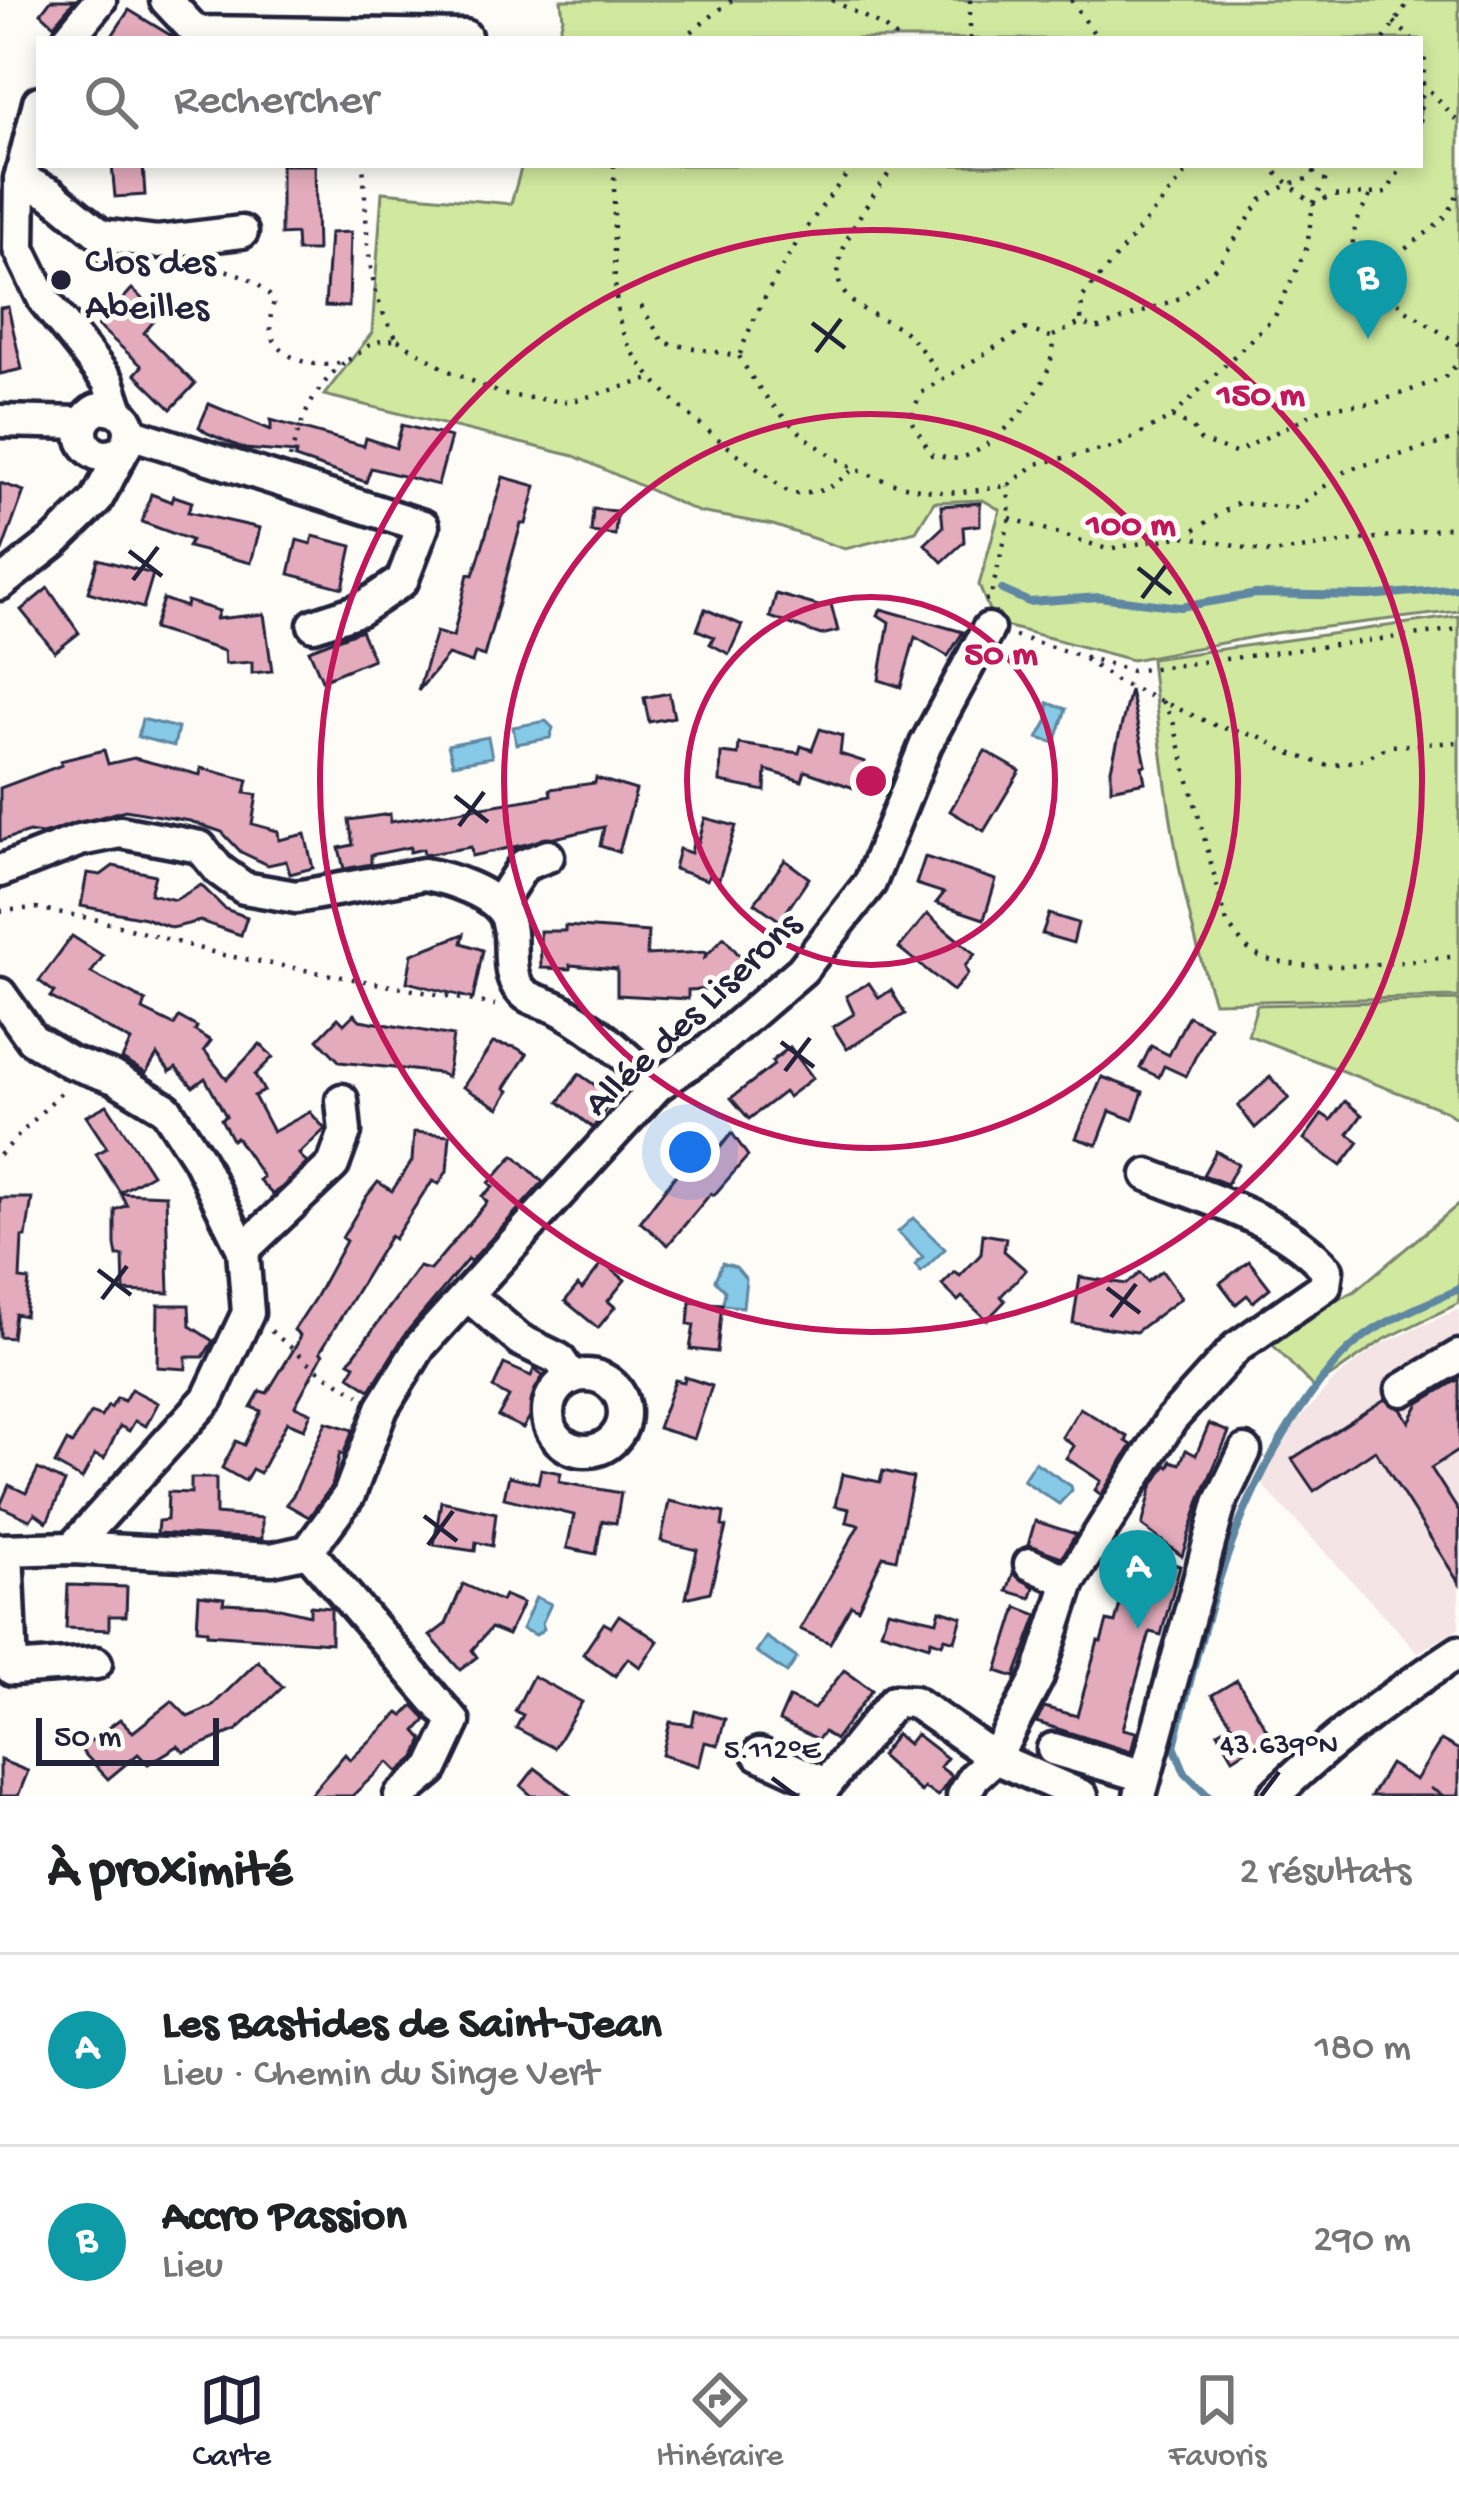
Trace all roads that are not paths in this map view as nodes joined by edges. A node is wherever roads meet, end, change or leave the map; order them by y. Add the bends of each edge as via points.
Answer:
1 (166, 0) edge
2 (95, 2) edge
3 (70, 36) edge
4 (466, 36) dead end
5 (36, 114) edge
6 (20, 178) junction
7 (242, 232) dead end
8 (10, 260) edge
9 (0, 421) edge
10 (108, 435) junction
11 (0, 584) edge
12 (314, 625) dead end
13 (988, 629) road end
14 (548, 856) dead end
15 (0, 871) edge
16 (498, 905) junction
17 (0, 994) edge
18 (657, 1086) junction
19 (342, 1100) dead end
20 (1148, 1175) dead end
21 (244, 1250) junction
22 (467, 1295) junction
23 (1459, 1356) edge
24 (572, 1378) dead end
25 (1402, 1390) dead end
26 (1245, 1451) dead end
27 (72, 1548) junction
28 (3, 1550) edge
29 (308, 1551) junction
30 (1030, 1564) dead end
31 (1069, 1582) junction
32 (1459, 1652) edge
33 (96, 1664) dead end
34 (1053, 1749) dead end
35 (759, 1754) dead end
36 (995, 1758) junction
37 (1142, 1786) edge
38 (821, 1790) edge
39 (400, 1796) edge
40 (963, 1796) edge
41 (1082, 1796) edge
42 (1274, 1796) edge

1 - 4 street via 196,32
2 - 3 street
5 - 6 street
6 - 7 street via 100,235 157,242
6 - 8 street
8 - 10 street via 108,381
9 - 10 street
10 - 11 street via 96,500
10 - 12 street via 163,443 424,526 402,581 359,610
13 - 18 street, Allée des Liserons via 899,802 870,884 802,970
14 - 16 street via 524,865
15 - 16 street via 120,832 200,848 244,888 296,897 424,874
16 - 18 street via 507,918 511,970 525,994 621,1051
17 - 21 street via 32,1039 166,1109
18 - 22 street, Allée des Liserons
19 - 21 street via 346,1132 333,1165
20 - 31 street via 1298,1240 1327,1270 1325,1286 1237,1348 1171,1420
21 - 27 street via 248,1312 208,1398
22 - 24 street via 520,1340 559,1358
22 - 29 street, Allée des Liserons via 420,1346 382,1408 349,1495
23 - 25 street
26 - 37 street via 1220,1503
27 - 28 street
27 - 29 street via 272,1559
28 - 33 street via 13,1669
29 - 39 street via 454,1722 432,1768
30 - 31 street
31 - 36 street via 1038,1677
32 - 42 street via 1312,1758
34 - 37 street
35 - 38 street
36 - 38 street via 914,1702 894,1701
36 - 40 street
36 - 41 street

